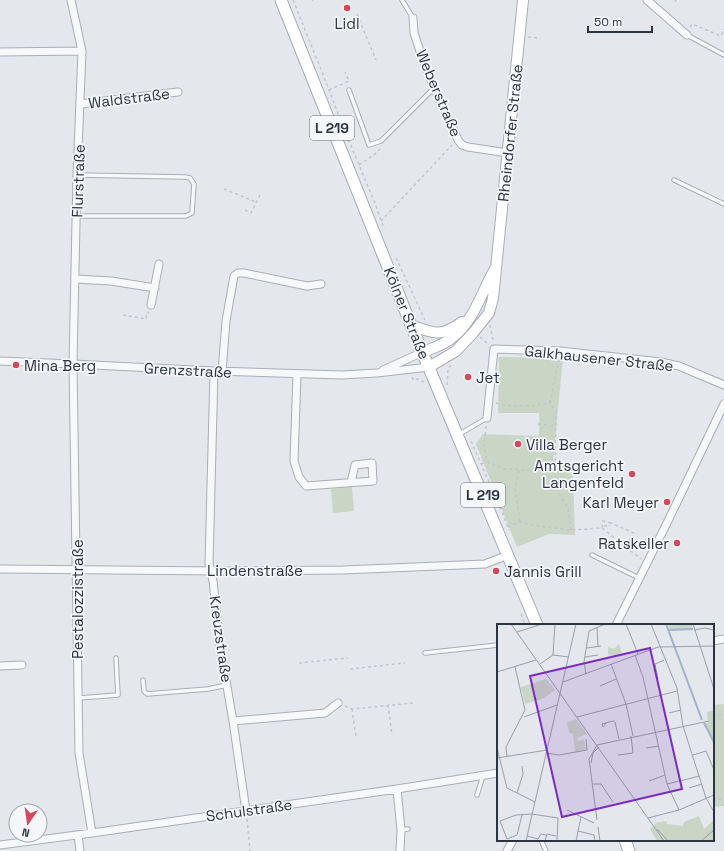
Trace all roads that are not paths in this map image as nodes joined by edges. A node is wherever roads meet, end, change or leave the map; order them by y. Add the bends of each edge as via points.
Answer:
1 (71, 0) edge
2 (281, 0) edge
3 (402, 0) edge
4 (523, 0) edge
5 (647, 0) edge
6 (413, 18) joint
7 (686, 34) joint
8 (0, 52) edge
9 (82, 52) junction
10 (724, 55) edge
11 (434, 88) junction
12 (348, 90) dead end
13 (178, 92) dead end
14 (80, 104) junction
15 (508, 152) junction
16 (77, 175) junction
17 (674, 180) dead end
18 (724, 204) edge
19 (76, 216) junction
20 (159, 264) dead end
21 (497, 265) junction
22 (75, 279) junction
23 (321, 284) dead end
24 (155, 288) junction
25 (151, 305) road end
26 (470, 316) junction
27 (411, 325) junction
28 (423, 352) junction
29 (0, 361) edge
30 (73, 364) junction
31 (429, 367) junction
32 (218, 372) junction
33 (377, 373) junction
34 (297, 374) junction
35 (724, 384) edge
36 (724, 406) edge
37 (486, 418) joint
38 (458, 435) junction
39 (351, 482) dead end
40 (508, 555) junction
41 (592, 555) dead end
42 (0, 569) edge
43 (77, 569) junction
44 (211, 570) junction
45 (639, 578) junction
46 (537, 624) edge
47 (616, 624) edge
48 (724, 639) edge
49 (714, 641) edge
50 (497, 645) edge
51 (425, 653) dead end
52 (116, 658) dead end
53 (22, 665) dead end
54 (0, 666) edge
55 (143, 680) dead end
56 (227, 685) junction
57 (78, 698) junction
58 (338, 703) road end
59 (233, 721) junction
60 (497, 773) edge
61 (483, 776) junction
62 (397, 790) junction
63 (477, 796) dead end
64 (246, 811) junction
65 (92, 833) junction
66 (78, 835) junction
67 (512, 841) edge
68 (541, 841) edge
69 (625, 841) edge
70 (0, 845) edge
71 (80, 851) edge
72 (400, 851) edge
73 (507, 851) edge
74 (546, 851) edge
75 (629, 851) edge

1 - 9 street, Flurstraße
2 - 27 main road, Kölner Straße / L 219
3 - 6 lane
4 - 15 main road, Rheindorfer Straße
5 - 7 street
6 - 11 street, Weberstraße via 414,34
7 - 10 lane
8 - 9 street
9 - 14 street, Flurstraße
11 - 12 lane via 381,141 369,145
11 - 15 street, Weberstraße via 462,145
13 - 14 street, Waldstraße
14 - 16 street, Flurstraße
15 - 21 main road, Rheindorfer Straße
16 - 19 street, Flurstraße
16 - 19 lane via 185,177 192,180 193,190 192,213 186,216
17 - 18 lane
19 - 22 street, Flurstraße
20 - 24 street
21 - 26 main road, Rheindorfer Straße
21 - 31 main road, Rheindorfer Straße via 489,313 456,351
22 - 24 street via 111,280
22 - 30 street, Flurstraße
23 - 32 street, Kreuzstraße via 307,286 244,273 234,276
24 - 25 street
26 - 27 main road, Rheindorfer Straße via 450,330 440,333
26 - 28 main road, Rheindorfer Straße via 453,338
27 - 28 main road, Kölner Straße / L 219
28 - 31 main road, Kölner Straße / L 219
28 - 33 street, Grenzstraße
29 - 30 street, Grenzstraße
30 - 32 street, Grenzstraße
30 - 43 street, Pestalozzistraße
31 - 33 street, Grenzstraße
31 - 38 main road, Kölner Straße / L 219
32 - 34 street, Grenzstraße
32 - 44 street, Kreuzstraße via 208,564
33 - 34 street, Grenzstraße
34 - 39 street via 294,461 299,477 306,486
35 - 37 street, Galkhausener Straße via 679,366 661,362 560,351 494,349
36 - 45 street
37 - 38 lane
38 - 40 main road, Kölner Straße / L 219
40 - 44 street, Lindenstraße via 485,564 343,570
40 - 46 main road, Kölner Straße / L 219
41 - 45 lane
42 - 43 street, Lindenstraße
43 - 44 street, Lindenstraße
43 - 57 street, Pestalozzistraße
44 - 56 street, Kreuzstraße
45 - 47 street
48 - 49 street
50 - 51 lane
52 - 57 lane via 118,695
53 - 54 street
55 - 56 lane via 144,691 147,694 208,690
56 - 59 street, Kreuzstraße
57 - 65 street, Pestalozzistraße via 79,753
58 - 59 street via 325,713
59 - 64 street, Kreuzstraße
60 - 61 street, Schulstraße
61 - 62 street, Schulstraße
61 - 63 lane
62 - 64 street, Schulstraße
62 - 72 street via 405,830
64 - 65 street, Schulstraße
65 - 66 street, Schulstraße
66 - 70 street, Schulstraße
66 - 71 street
67 - 73 street
68 - 74 lane
69 - 75 main road

